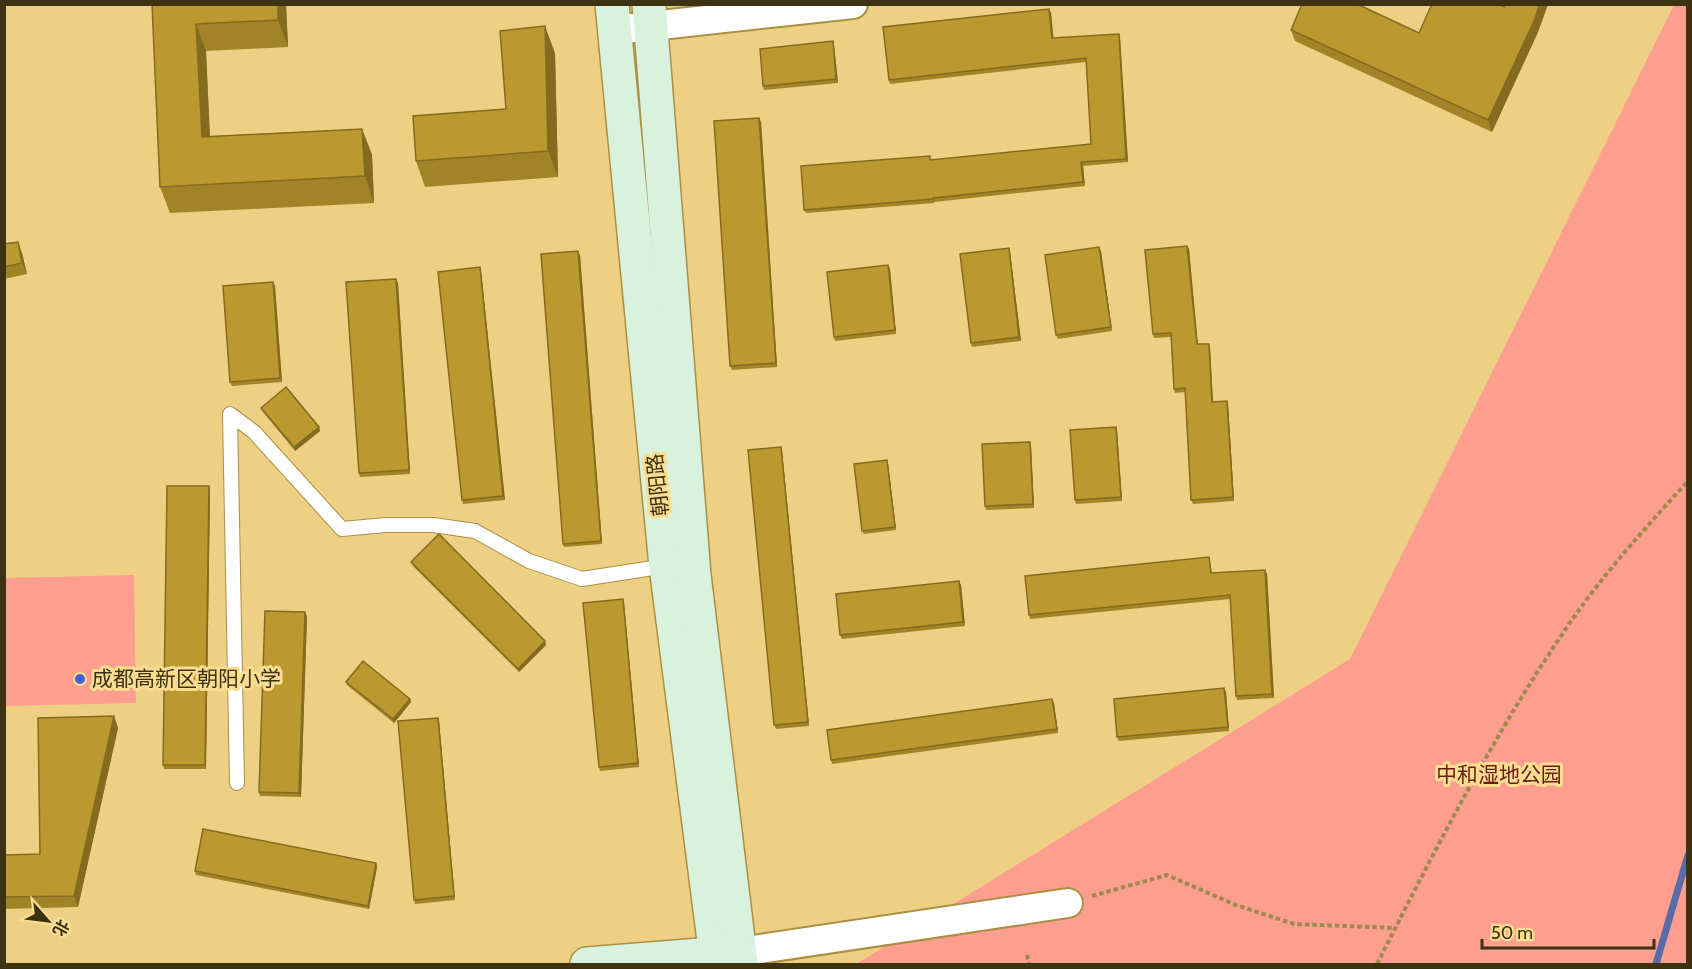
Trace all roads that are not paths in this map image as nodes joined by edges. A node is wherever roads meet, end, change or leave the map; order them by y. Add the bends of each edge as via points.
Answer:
1 (854, 4) edge
2 (650, 15) edge
3 (613, 17) edge
4 (666, 566) junction
5 (237, 783) dead end
6 (1068, 903) road end
7 (728, 959) edge
8 (587, 964) edge

1 - 2 street
2 - 3 street
2 - 7 main road, 朝阳路
3 - 4 main road, 朝阳路
4 - 5 lane via 582,579 529,561 475,531 433,525 342,529 254,432 230,414
4 - 7 main road, 朝阳路
6 - 7 street
7 - 8 main road

